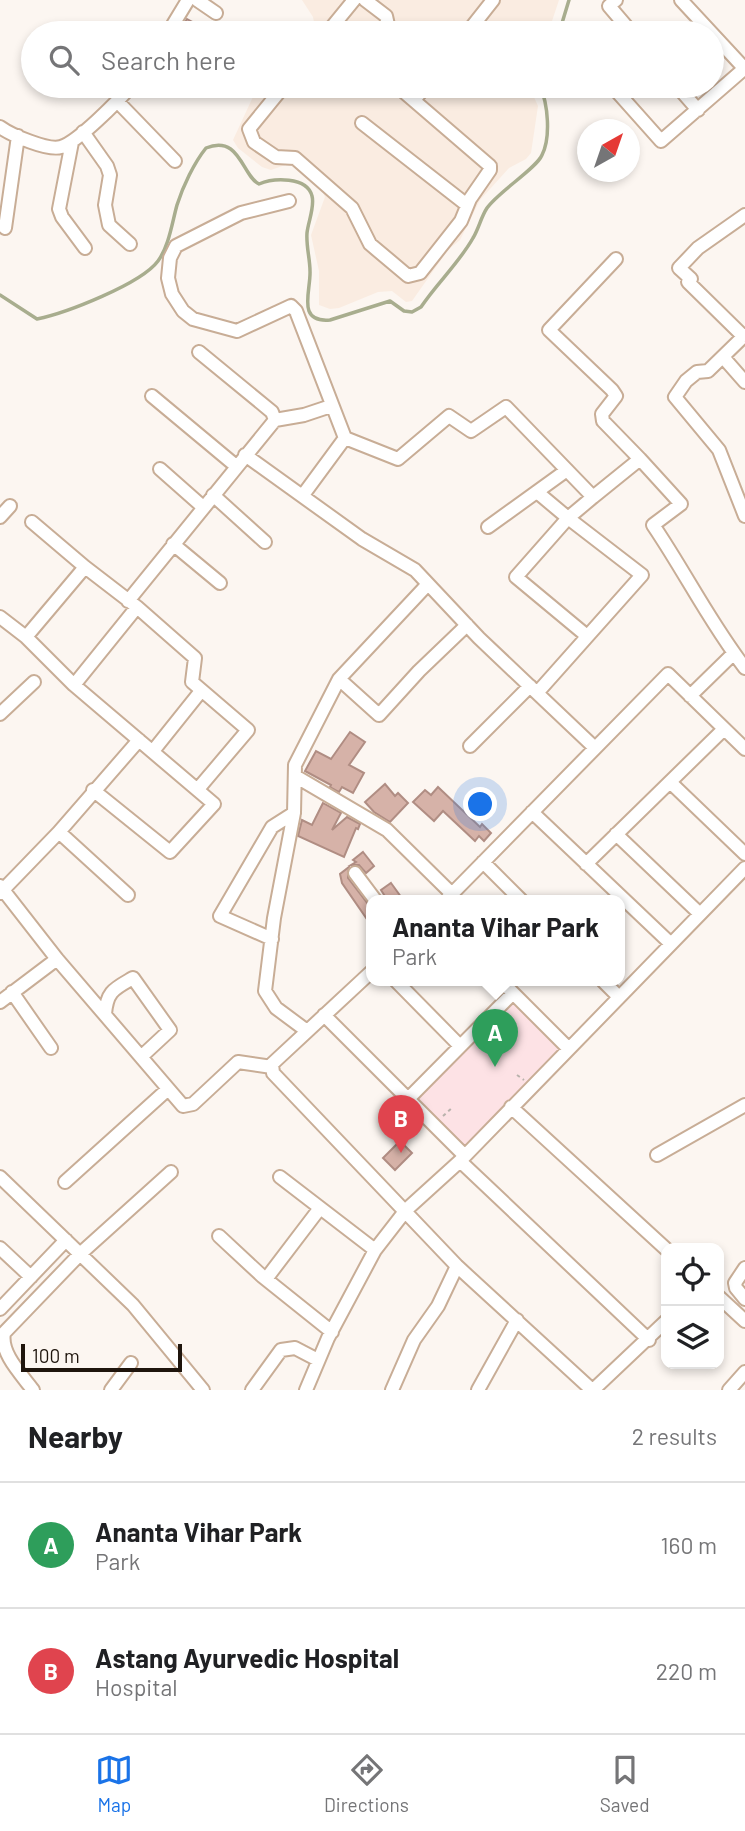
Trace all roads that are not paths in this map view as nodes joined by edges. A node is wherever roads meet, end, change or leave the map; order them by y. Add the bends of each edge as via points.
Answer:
1 (188, 0) edge
2 (197, 0) edge
3 (354, 0) edge
4 (365, 0) edge
5 (493, 0) edge
6 (616, 0) edge
7 (681, 0) edge
8 (216, 13) dead end
9 (175, 21) edge
10 (337, 21) edge
11 (387, 21) edge
12 (476, 21) edge
13 (622, 21) edge
14 (700, 21) edge
15 (724, 46) edge
16 (745, 69) edge
17 (724, 87) edge
18 (120, 98) edge
19 (274, 98) edge
20 (412, 98) edge
21 (623, 98) edge
22 (688, 98) edge
23 (712, 98) edge
24 (414, 100) joint
25 (117, 101) junction
26 (698, 110) junction
27 (362, 123) dead end
28 (0, 127) edge
29 (83, 132) junction
30 (18, 136) junction
31 (72, 142) junction
32 (176, 162) dead end
33 (289, 201) dead end
34 (467, 205) junction
35 (745, 215) edge
36 (5, 228) dead end
37 (130, 244) dead end
38 (85, 248) dead end
39 (616, 259) dead end
40 (744, 335) edge
41 (200, 352) dead end
42 (723, 356) junction
43 (745, 382) edge
44 (152, 396) dead end
45 (331, 406) junction
46 (275, 420) junction
47 (345, 438) junction
48 (245, 455) junction
49 (640, 459) junction
50 (236, 466) junction
51 (160, 469) dead end
52 (567, 470) junction
53 (739, 482) edge
54 (537, 492) junction
55 (213, 495) junction
56 (303, 495) junction
57 (593, 497) junction
58 (10, 506) dead end
59 (203, 507) junction
60 (745, 516) edge
61 (0, 517) edge
62 (568, 518) junction
63 (32, 522) dead end
64 (488, 527) dead end
65 (265, 542) dead end
66 (173, 544) junction
67 (85, 567) junction
68 (220, 583) dead end
69 (428, 583) junction
70 (132, 604) junction
71 (0, 617) edge
72 (467, 625) junction
73 (587, 636) junction
74 (26, 637) junction
75 (734, 653) junction
76 (745, 668) edge
77 (339, 679) junction
78 (34, 682) dead end
79 (74, 685) junction
80 (533, 689) junction
81 (201, 691) junction
82 (690, 696) junction
83 (0, 714) edge
84 (724, 729) junction
85 (139, 740) junction
86 (470, 746) dead end
87 (595, 748) junction
88 (745, 749) edge
89 (153, 751) junction
90 (295, 776) junction
91 (670, 782) junction
92 (198, 789) junction
93 (93, 790) junction
94 (532, 812) junction
95 (295, 813) junction
96 (58, 832) junction
97 (616, 834) junction
98 (745, 854) edge
99 (483, 862) junction
100 (586, 864) junction
101 (745, 868) edge
102 (355, 873) dead end
103 (1, 890) edge
104 (128, 895) dead end
105 (372, 895) edge
106 (446, 895) edge
107 (450, 895) edge
108 (516, 895) edge
109 (619, 895) edge
110 (625, 901) edge
111 (700, 914) junction
112 (272, 939) junction
113 (670, 943) junction
114 (57, 959) junction
115 (366, 977) edge
116 (401, 986) edge
117 (506, 986) edge
118 (609, 986) edge
119 (12, 992) junction
120 (513, 993) junction
121 (618, 996) junction
122 (0, 1002) edge
123 (105, 1014) junction
124 (324, 1015) junction
125 (307, 1031) junction
126 (460, 1046) junction
127 (51, 1048) dead end
128 (568, 1048) junction
129 (141, 1057) junction
130 (272, 1067) junction
131 (168, 1089) junction
132 (408, 1099) junction
133 (745, 1105) edge
134 (511, 1107) junction
135 (657, 1155) dead end
136 (462, 1158) junction
137 (171, 1172) dead end
138 (280, 1177) dead end
139 (0, 1178) edge
140 (65, 1182) dead end
141 (320, 1209) junction
142 (406, 1210) junction
143 (219, 1236) dead end
144 (66, 1240) junction
145 (661, 1244) edge
146 (0, 1248) edge
147 (375, 1250) junction
148 (80, 1254) junction
149 (457, 1266) junction
150 (745, 1268) edge
151 (31, 1277) junction
152 (266, 1279) junction
153 (745, 1299) edge
154 (724, 1302) edge
155 (0, 1310) edge
156 (517, 1320) junction
157 (745, 1321) edge
158 (661, 1327) edge
159 (332, 1332) junction
160 (649, 1340) junction
161 (318, 1360) junction
162 (131, 1363) dead end
163 (745, 1372) edge
164 (33, 1390) edge
165 (111, 1390) edge
166 (202, 1390) edge
167 (252, 1390) edge
168 (306, 1390) edge
169 (392, 1390) edge
170 (478, 1390) edge
171 (592, 1390) edge
172 (729, 1390) edge

1 - 9 street
2 - 8 street
3 - 10 street
4 - 11 street
5 - 12 street
6 - 13 street via 609,6
7 - 14 street
15 - 16 street
16 - 17 street
18 - 25 street
19 - 34 street via 249,129 254,142 276,158 295,158 318,177 352,208 370,244 408,276 420,273 461,221
20 - 24 street
21 - 26 street via 661,141
22 - 26 street
23 - 26 street
24 - 34 street via 490,166
25 - 29 street
25 - 32 street
27 - 34 street
28 - 30 street
29 - 31 street
29 - 37 street via 110,174 105,205 109,225
30 - 31 street via 51,148
30 - 36 street
31 - 38 street via 60,209
33 - 45 street via 241,213 182,241 170,258 168,278 172,294 187,315 233,331 294,307
35 - 40 street via 698,248 679,268
39 - 49 street via 549,330 612,390 616,396 602,414 603,421
40 - 42 street
41 - 46 street via 272,412
42 - 43 street
42 - 53 street via 708,371 697,372 686,381 675,397
44 - 50 street
45 - 46 street
45 - 47 street
46 - 48 street
47 - 52 street via 398,458 449,416 471,431 506,407
47 - 56 street
48 - 50 street
48 - 56 street
49 - 57 street
49 - 75 street via 681,505 653,525
50 - 55 street
51 - 59 street
52 - 54 street
52 - 57 street
53 - 60 street
54 - 62 street
54 - 64 street
55 - 59 street
55 - 65 street
56 - 69 street
57 - 62 street
58 - 61 street
59 - 66 street
62 - 73 street via 516,577
62 - 73 street via 642,575
63 - 67 street
66 - 68 street
66 - 70 street
67 - 70 street
67 - 74 street
69 - 72 street
69 - 77 street
70 - 79 street
70 - 81 street via 195,658 192,682
71 - 74 street
72 - 77 street via 379,715
72 - 80 street
73 - 80 street
74 - 79 street
75 - 76 street
75 - 82 street
77 - 90 street via 295,765
78 - 83 street
79 - 85 street
80 - 86 street
80 - 87 street
81 - 89 street
81 - 92 street via 248,730
82 - 84 street
82 - 87 street via 668,674
84 - 88 street
84 - 91 street
85 - 89 street
85 - 93 street
87 - 94 street
89 - 92 street
90 - 95 street
90 - 106 street via 387,830
91 - 97 street
91 - 98 street
92 - 93 street via 214,804 170,852
93 - 96 street
94 - 99 street
94 - 100 street
95 - 112 street
95 - 112 street via 272,827 220,916
96 - 103 street
96 - 104 street
97 - 100 street
97 - 111 street
99 - 107 street
99 - 108 street
100 - 109 street
101 - 111 street
102 - 105 street
103 - 114 street
110 - 113 street
111 - 113 street
112 - 125 street via 265,991 276,1008
113 - 121 street
114 - 119 street
114 - 123 street
115 - 124 street
116 - 126 street
117 - 120 street
118 - 121 street
119 - 122 street
119 - 127 street
120 - 126 street
120 - 128 street
121 - 128 street
123 - 129 street
123 - 129 street via 109,994 133,978 170,1030
124 - 125 street
124 - 132 street
125 - 130 street
126 - 132 street
128 - 134 street
129 - 131 street
130 - 131 street via 238,1062 192,1104 183,1106
130 - 142 street
131 - 140 street
132 - 136 street
133 - 135 street
134 - 136 street
134 - 145 street
136 - 142 street
136 - 160 street
137 - 148 street
138 - 141 street
139 - 144 street
141 - 147 street
141 - 152 street
142 - 147 street
142 - 149 street
143 - 152 street
144 - 148 street
144 - 151 street
146 - 151 street
147 - 159 street
148 - 164 street via 4,1332 3,1350
148 - 166 street via 134,1305
149 - 156 street
149 - 169 street
150 - 153 street via 735,1283
151 - 155 street
152 - 159 street
154 - 157 street
156 - 170 street
156 - 171 street
158 - 160 street
159 - 161 street
160 - 171 street
161 - 167 street via 295,1348 281,1350
161 - 168 street
162 - 165 street
163 - 172 street

